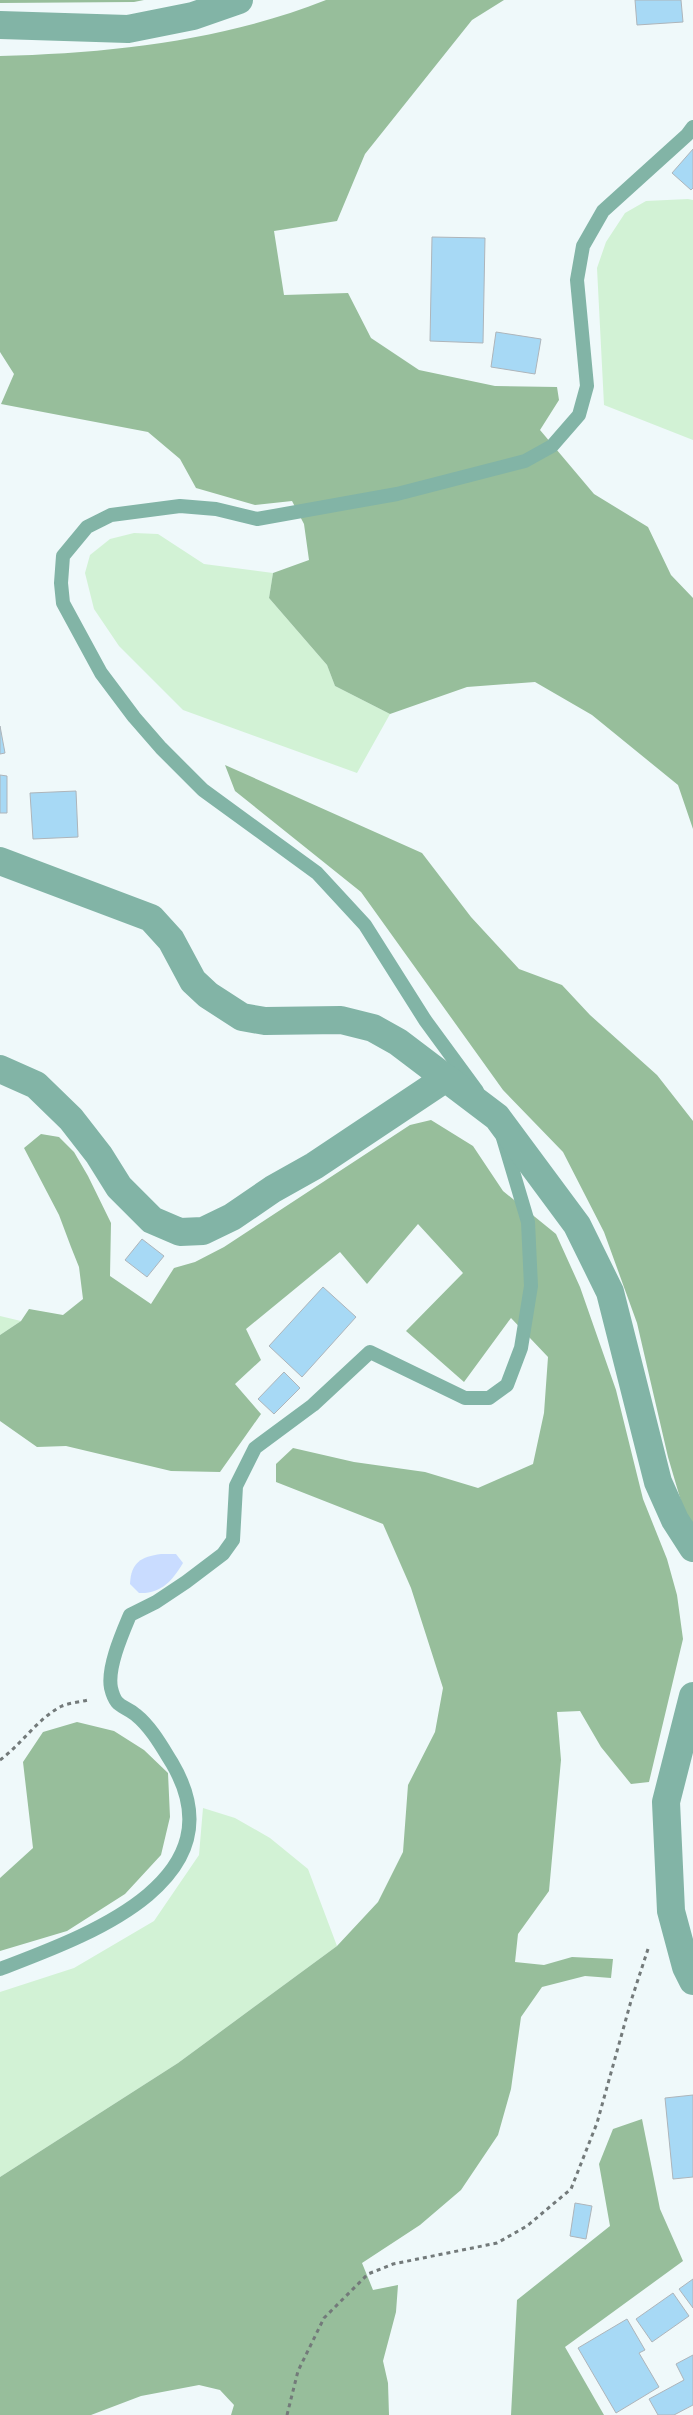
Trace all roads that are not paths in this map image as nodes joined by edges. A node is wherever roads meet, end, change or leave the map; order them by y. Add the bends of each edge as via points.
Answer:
1 (239, 0) edge
2 (0, 24) edge
3 (693, 127) edge
4 (0, 861) edge
5 (0, 1069) edge
6 (446, 1078) junction
7 (496, 1117) junction
8 (693, 1548) edge
9 (693, 1696) edge
10 (0, 1969) edge
11 (693, 1981) edge

1 - 2 street via 193,16 128,29
3 - 7 lane via 603,211 583,246 577,280 587,386 578,415 552,446 525,462 398,494 257,519 216,509 180,506 111,515 87,526 63,556 63,603 101,673 134,717 203,790 316,874 365,926 425,1020
4 - 6 street via 151,918 171,940 193,981 242,1018 265,1021 341,1020 373,1028 398,1042
5 - 6 street via 36,1085 71,1119 120,1187 152,1220 180,1232 203,1231 232,1217
6 - 7 street
7 - 8 street via 577,1225 610,1292 658,1482 675,1520
7 - 10 lane via 528,1222 529,1240 529,1295 521,1348 507,1385 489,1398 465,1398 370,1352 313,1405 255,1448 236,1486 233,1540 223,1554 186,1582 130,1616 116,1652 111,1685 113,1695 120,1708 135,1714 160,1743 178,1773 189,1810 187,1843 176,1867 143,1900 81,1937
9 - 11 street via 666,1802 671,1911

